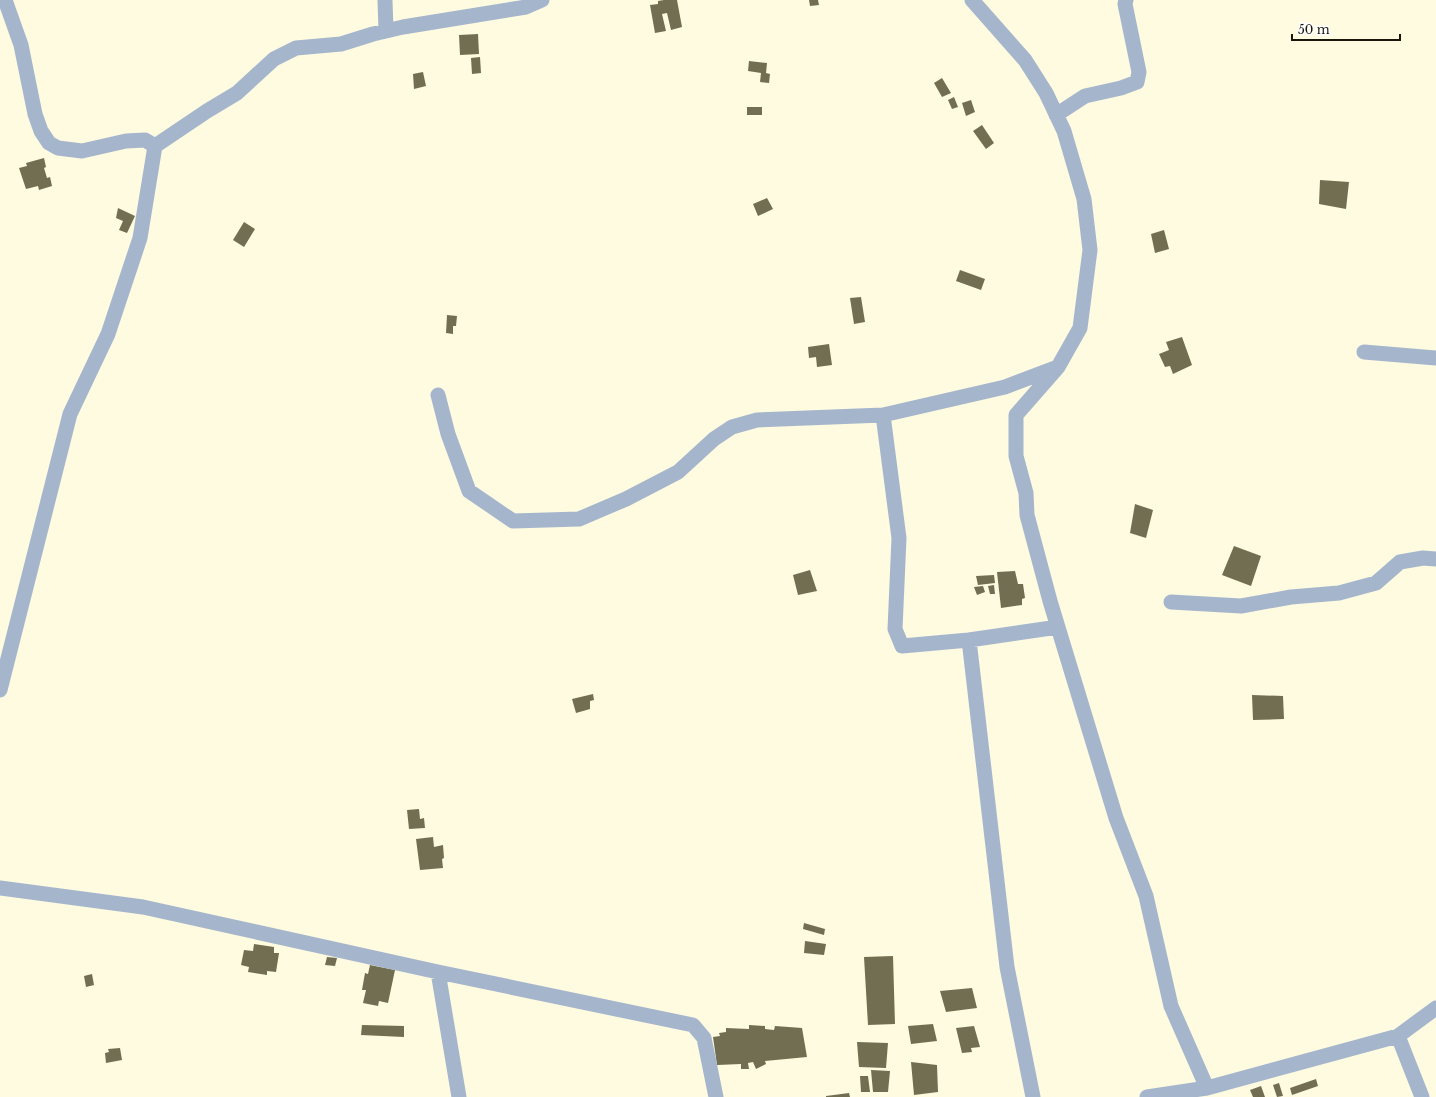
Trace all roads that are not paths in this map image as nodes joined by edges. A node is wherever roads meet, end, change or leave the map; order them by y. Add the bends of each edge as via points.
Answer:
1 (5, 0) edge
2 (385, 0) edge
3 (542, 0) edge
4 (972, 0) edge
5 (1126, 0) edge
6 (386, 31) junction
7 (1056, 115) junction
8 (155, 146) junction
9 (1364, 352) dead end
10 (1436, 358) edge
11 (1058, 367) junction
12 (438, 395) dead end
13 (883, 415) junction
14 (1436, 558) edge
15 (1171, 602) dead end
16 (1058, 627) junction
17 (969, 640) junction
18 (0, 690) edge
19 (0, 888) edge
20 (438, 972) junction
21 (1436, 1008) edge
22 (1398, 1036) junction
23 (1206, 1088) junction
24 (459, 1097) edge
25 (716, 1097) edge
26 (1033, 1097) edge
27 (1147, 1097) edge
28 (1422, 1097) edge

1 - 8 street via 21,45 35,114 49,143 58,148 82,151 126,141 145,140
2 - 6 street
3 - 6 street via 526,7
4 - 7 street via 1025,60 1046,93
5 - 7 street via 1140,72 1137,82 1085,96
6 - 8 street via 341,44 296,48 274,58 237,93
7 - 11 street via 1064,131 1084,199 1090,250 1080,328
8 - 18 street via 140,238 108,334 70,414
9 - 10 street
11 - 13 street via 1005,387
11 - 16 street via 1016,415 1016,456 1026,493 1027,515
12 - 13 street via 448,434 469,491 513,521 579,519 619,502 678,472 714,439 732,427 757,420
13 - 17 street via 898,538 895,629 902,646
14 - 15 street via 1400,562 1376,583 1338,593 1291,597 1242,606
16 - 17 street
16 - 23 street via 1116,818 1146,896 1171,1006
17 - 26 street via 1007,967
19 - 20 street via 143,907
20 - 24 street
20 - 25 street via 693,1025 704,1038
21 - 22 street
22 - 23 street
22 - 28 street
23 - 27 street

